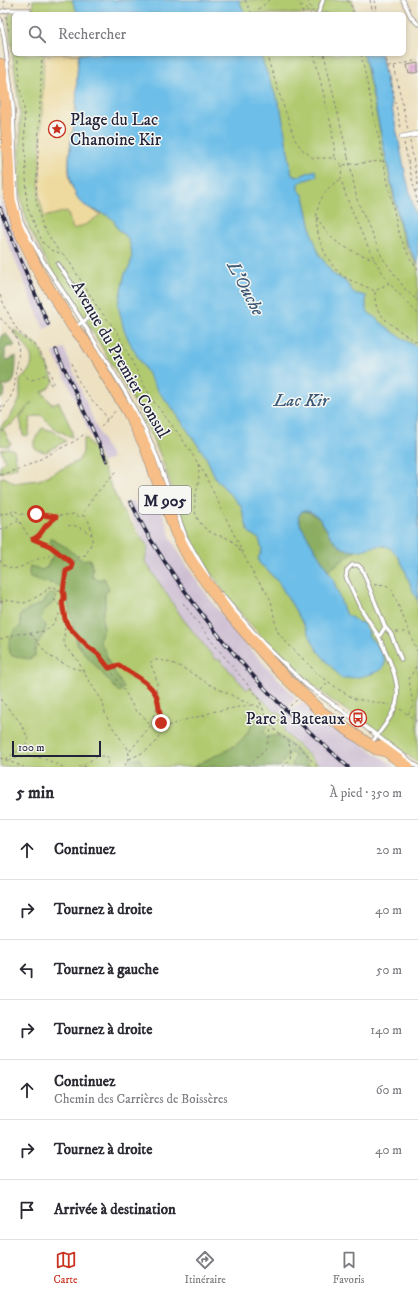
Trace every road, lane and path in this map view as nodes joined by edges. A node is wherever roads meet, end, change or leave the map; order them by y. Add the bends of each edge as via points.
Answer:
1 (4, 0) edge
2 (244, 0) edge
3 (269, 0) edge
4 (297, 0) edge
5 (307, 0) edge
6 (323, 0) edge
7 (347, 0) edge
8 (370, 0) edge
9 (374, 0) edge
10 (403, 0) edge
11 (300, 3) junction
12 (5, 10) junction
13 (29, 10) dead end
14 (376, 11) joint
15 (0, 12) edge
16 (251, 12) edge
17 (256, 12) edge
18 (302, 12) edge
19 (309, 12) edge
20 (313, 12) edge
21 (319, 12) edge
22 (353, 12) edge
23 (0, 18) edge
24 (418, 24) edge
25 (4, 36) junction
26 (17, 56) edge
27 (42, 56) edge
28 (267, 56) edge
29 (314, 56) edge
30 (324, 56) edge
31 (361, 56) edge
32 (385, 56) edge
33 (418, 60) edge
34 (0, 64) edge
35 (394, 66) junction
36 (388, 67) junction
37 (418, 134) edge
38 (409, 136) junction
39 (402, 137) junction
40 (335, 158) junction
41 (383, 161) junction
42 (342, 165) junction
43 (340, 179) junction
44 (418, 185) edge
45 (418, 190) edge
46 (414, 191) junction
47 (418, 205) edge
48 (316, 216) junction
49 (59, 252) junction
50 (374, 259) junction
51 (58, 264) dead end
52 (418, 270) edge
53 (389, 283) junction
54 (375, 291) junction
55 (0, 295) edge
56 (418, 301) edge
57 (418, 314) edge
58 (0, 318) edge
59 (77, 324) junction
60 (418, 343) edge
61 (72, 363) dead end
62 (17, 364) junction
63 (122, 402) junction
64 (6, 404) junction
65 (0, 407) edge
66 (0, 414) edge
67 (106, 421) junction
68 (101, 427) dead end
69 (86, 432) dead end
70 (198, 463) junction
71 (117, 471) dead end
72 (0, 475) edge
73 (0, 514) edge
74 (10, 514) junction
75 (83, 516) junction
76 (56, 517) junction
77 (20, 522) junction
78 (68, 526) dead end
79 (0, 529) edge
80 (92, 535) junction
81 (33, 539) junction
82 (54, 550) junction
83 (246, 559) junction
84 (0, 560) edge
85 (72, 563) junction
86 (211, 579) dead end
87 (370, 587) junction
88 (59, 589) junction
89 (218, 590) dead end
90 (63, 591) junction
91 (0, 602) edge
92 (183, 603) dead end
93 (62, 609) junction
94 (65, 619) junction
95 (385, 627) junction
96 (409, 632) junction
97 (31, 633) junction
98 (391, 634) junction
99 (379, 636) junction
100 (0, 639) edge
101 (262, 652) junction
102 (418, 653) edge
103 (401, 659) dead end
104 (418, 663) edge
105 (109, 668) junction
106 (82, 670) junction
107 (328, 682) junction
108 (321, 690) dead end
109 (156, 694) junction
110 (300, 697) dead end
111 (0, 699) edge
112 (251, 705) junction
113 (290, 706) dead end
114 (396, 706) junction
115 (158, 707) junction
116 (263, 709) junction
117 (282, 714) dead end
118 (407, 715) junction
119 (418, 722) edge
120 (336, 723) junction
121 (152, 724) junction
122 (150, 726) junction
123 (272, 726) junction
124 (162, 727) junction
125 (375, 739) junction
126 (288, 741) junction
127 (129, 751) junction
128 (384, 751) junction
129 (0, 758) edge
130 (4, 760) junction
131 (128, 760) junction
132 (9, 761) junction
133 (83, 766) junction
134 (24, 767) edge
135 (63, 767) edge
136 (79, 767) edge
137 (88, 767) edge
138 (106, 767) edge
139 (124, 767) edge
140 (248, 767) edge
141 (282, 767) edge
142 (318, 767) edge
143 (408, 767) edge
144 (418, 767) edge

1 - 12 path
2 - 16 path
3 - 17 path
4 - 11 path
5 - 20 path
6 - 21 lane
7 - 22 path
8 - 14 path via 373,12
9 - 14 path
10 - 24 lane via 411,17
11 - 18 path
11 - 19 path
12 - 13 lane
12 - 15 lane
12 - 25 path via 9,36
23 - 25 lane, Avenue du Premier Consul / M 905
25 - 59 lane, Avenue du Premier Consul / M 905 via 13,107 16,198 21,220
26 - 49 path via 19,87 24,108 26,202 41,240 51,250
27 - 49 path via 36,200 42,225
28 - 40 path via 295,140 313,158
29 - 40 path via 332,129
30 - 56 path, bridge via 357,200 382,257 405,289
31 - 41 path
32 - 36 path
33 - 35 path
34 - 59 main road, Avenue du Premier Consul / M 905 via 5,99 10,200 21,236 40,274
35 - 36 path
35 - 38 path
36 - 39 path
37 - 38 street
38 - 39 street
38 - 44 path
39 - 46 path
40 - 42 path
41 - 42 path
41 - 52 path via 398,231 409,257
42 - 43 path
43 - 48 path via 328,188 319,203
43 - 50 path via 360,232
45 - 46 path
46 - 47 path
48 - 50 path via 328,234 341,245
48 - 54 path via 319,238 340,274
49 - 70 path via 67,258 98,308 116,330 154,402
50 - 53 path
51 - 59 lane via 90,310 87,319
53 - 54 path
53 - 57 path
54 - 60 path via 379,313
55 - 62 path via 18,330 42,355 53,385 44,375 32,380 24,377
58 - 62 path via 16,337 19,348
59 - 63 main road, Avenue du Premier Consul / M 905
59 - 86 lane, Avenue du Premier Consul / M 905 via 126,395 145,429 158,457 186,538
61 - 67 path via 78,380 88,396 100,408
62 - 64 path via 14,389
63 - 67 path
63 - 101 main road, Avenue du Premier Consul / M 905 via 145,446 176,533 189,558 226,610
64 - 65 path
64 - 66 path
67 - 68 path
69 - 72 path via 25,467
70 - 83 path
70 - 83 path via 200,471 195,502 196,517 207,530 233,542
71 - 75 path via 101,487
73 - 74 path
74 - 76 path via 13,510 21,514
74 - 77 path via 17,517
75 - 76 path via 67,514
75 - 80 path via 87,518
76 - 81 path via 46,525 39,537
77 - 79 path via 16,521 7,528
77 - 81 path
78 - 80 path via 79,527
80 - 85 path via 92,542 86,555 80,556
81 - 82 path
82 - 84 path via 49,556 13,569 3,565
82 - 85 path
83 - 107 path via 271,600 279,634
85 - 90 path via 72,568 66,571
87 - 95 lane
87 - 96 path via 381,584 389,587
87 - 99 lane via 360,567 350,566 346,577 360,607
88 - 90 path
88 - 91 path via 48,587 45,592 28,602
88 - 93 path via 54,599
89 - 125 lane, Avenue du Premier Consul / M 905 via 259,639 302,682
90 - 93 path
92 - 116 path via 258,697
93 - 94 path
93 - 97 path via 54,624 44,631
94 - 105 path via 68,626
94 - 106 path via 66,648
95 - 98 lane
95 - 99 lane
96 - 98 path
96 - 102 path
97 - 100 path
97 - 106 path via 49,656
98 - 103 lane
99 - 114 lane via 394,673
101 - 120 main road, Avenue du Premier Consul / M 905 via 311,703
101 - 125 main road, Avenue du Premier Consul / M 905 via 314,700
104 - 118 path via 409,679 414,705
105 - 109 path via 119,665 144,682
105 - 122 path via 135,710
106 - 127 path via 103,702 109,722
107 - 108 path
107 - 114 path via 355,699
109 - 112 path via 156,680 150,663 153,660 164,660 180,666
109 - 115 path
110 - 113 path
111 - 130 path via 20,722 28,738 26,746
112 - 116 path
112 - 124 path via 211,712
114 - 118 path
114 - 125 lane
115 - 121 path
115 - 124 path
116 - 123 path
117 - 123 path
118 - 119 path
120 - 125 main road, Avenue du Premier Consul / M 905 via 345,725 366,740
120 - 128 main road, Avenue du Premier Consul / M 905 via 376,749
121 - 122 path
121 - 124 path
122 - 127 path
123 - 126 path
123 - 140 path via 266,748
124 - 131 path via 153,745
125 - 128 main road, Avenue du Premier Consul / M 905
125 - 144 lane, Avenue du Premier Consul / M 905
126 - 141 path via 290,759
126 - 142 path via 299,747
127 - 131 path
128 - 143 main road, Avenue du Premier Consul / M 905
129 - 130 path
130 - 132 path
131 - 139 path
132 - 134 path
132 - 135 path via 36,757
133 - 136 path
133 - 137 path
133 - 138 path via 103,756 109,759

